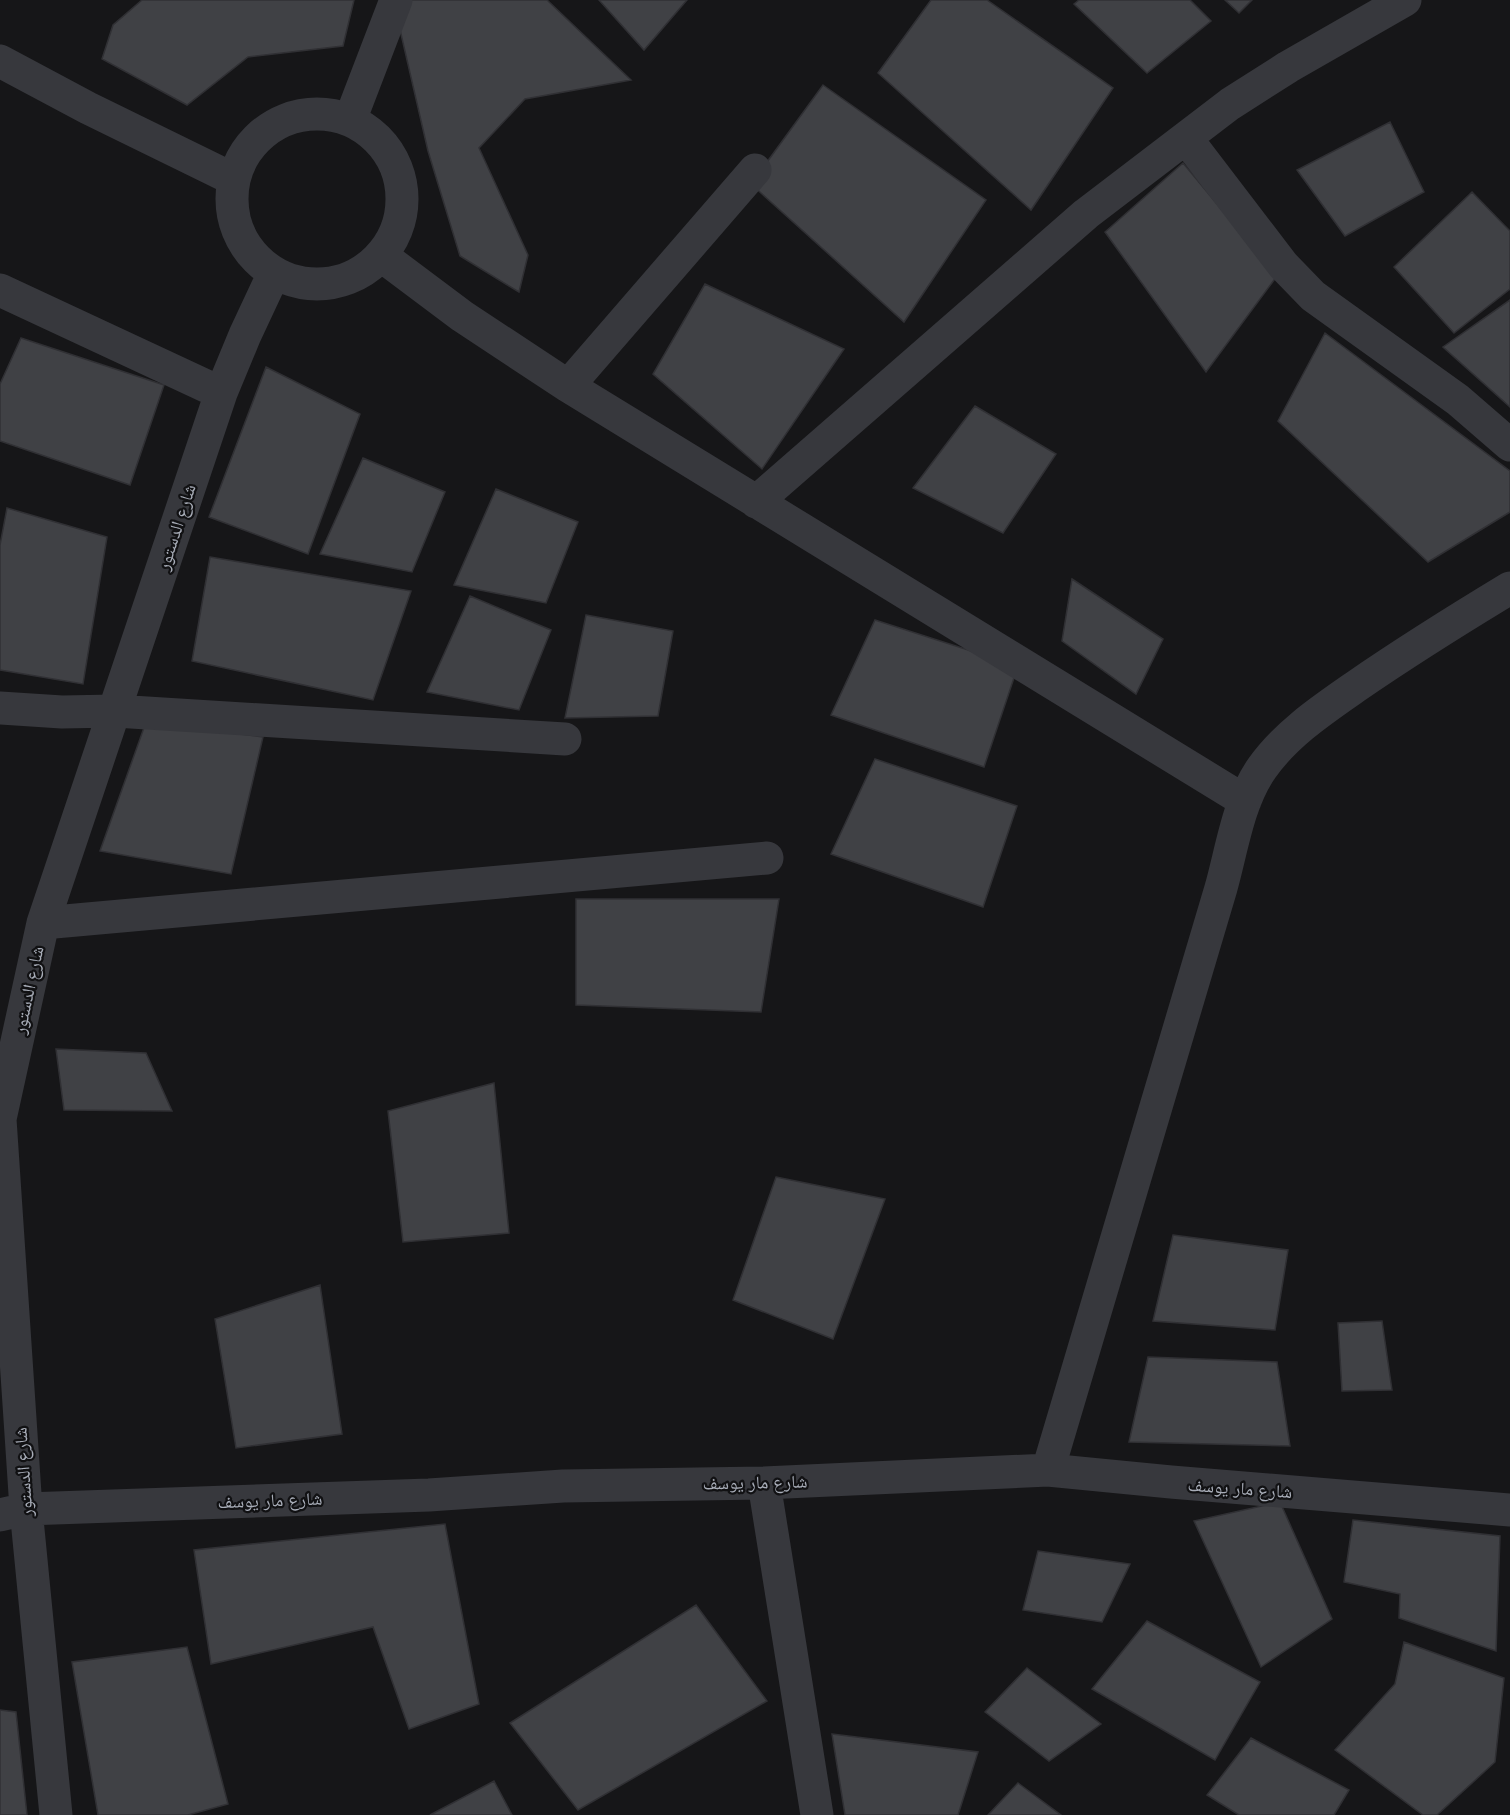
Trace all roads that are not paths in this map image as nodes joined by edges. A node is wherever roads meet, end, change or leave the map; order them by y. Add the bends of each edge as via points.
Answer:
1 (396, 0) edge
2 (1405, 0) edge
3 (0, 62) edge
4 (350, 120) junction
5 (1186, 138) junction
6 (755, 170) dead end
7 (234, 178) junction
8 (382, 256) junction
9 (274, 273) junction
10 (0, 290) edge
11 (568, 386) junction
12 (221, 393) junction
13 (1510, 445) edge
14 (756, 502) junction
15 (1510, 588) edge
16 (0, 708) edge
17 (115, 711) junction
18 (565, 739) dead end
19 (1245, 801) junction
20 (767, 858) dead end
21 (43, 923) junction
22 (0, 1119) edge
23 (1048, 1470) junction
24 (764, 1483) junction
25 (1510, 1510) edge
26 (13, 1512) edge
27 (56, 1815) edge
28 (817, 1815) edge

1 - 4 street
2 - 5 street via 1288,67
3 - 7 street
4 - 7 street via 314,113 278,122 249,146
4 - 8 street via 383,143 401,180 401,220
5 - 13 street via 1284,265 1313,296 1458,400
5 - 14 street via 1086,214
6 - 11 street
7 - 9 street via 236,223 247,248
8 - 9 street via 359,274 331,284 302,283
8 - 11 street via 462,316
9 - 12 street, شارع الدستور
10 - 12 street
11 - 14 street
12 - 17 street, شارع الدستور
14 - 19 street
15 - 19 street via 1398,657 1293,734 1262,768
16 - 17 street
17 - 18 street
17 - 21 street, شارع الدستور
19 - 23 street
20 - 21 street
21 - 22 street, شارع الدستور
22 - 26 street, شارع الدستور
23 - 24 street, شارع مار يوسف
23 - 25 street, شارع مار يوسف
24 - 26 street, شارع مار يوسف via 563,1486
24 - 28 street
26 - 27 street, شارع الدستور

